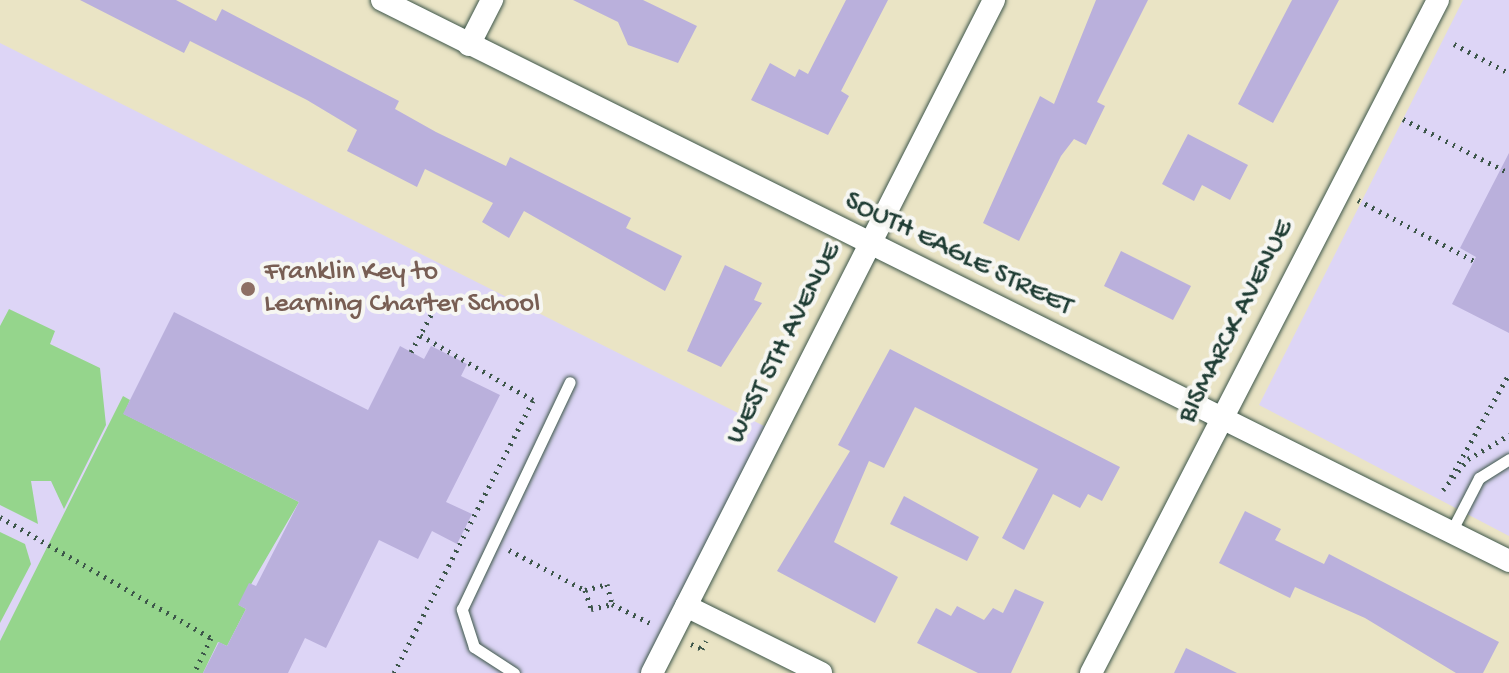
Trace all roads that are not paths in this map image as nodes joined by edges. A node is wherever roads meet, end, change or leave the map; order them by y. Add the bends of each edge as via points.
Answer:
1 (382, 0) edge
2 (492, 0) edge
3 (994, 0) edge
4 (1438, 0) edge
5 (469, 45) junction
6 (869, 246) junction
7 (570, 382) dead end
8 (1222, 417) junction
9 (1509, 459) edge
10 (1451, 532) junction
11 (1509, 561) edge
12 (686, 606) junction
13 (514, 673) edge
14 (652, 673) edge
15 (821, 673) edge
16 (1091, 673) edge

1 - 5 street, SOUTH EAGLE STREET
2 - 5 street
3 - 6 street, WEST 5TH AVENUE
4 - 8 street, BISMARCK AVENUE
5 - 6 street, SOUTH EAGLE STREET
6 - 8 street, SOUTH EAGLE STREET
6 - 12 street, WEST 5TH AVENUE
7 - 13 lane via 467,589 465,631 487,658
8 - 10 street, SOUTH EAGLE STREET
8 - 16 street, BISMARCK AVENUE
9 - 10 lane via 1479,478
10 - 11 street, SOUTH EAGLE STREET
12 - 14 street, WEST 5TH AVENUE
12 - 15 street

